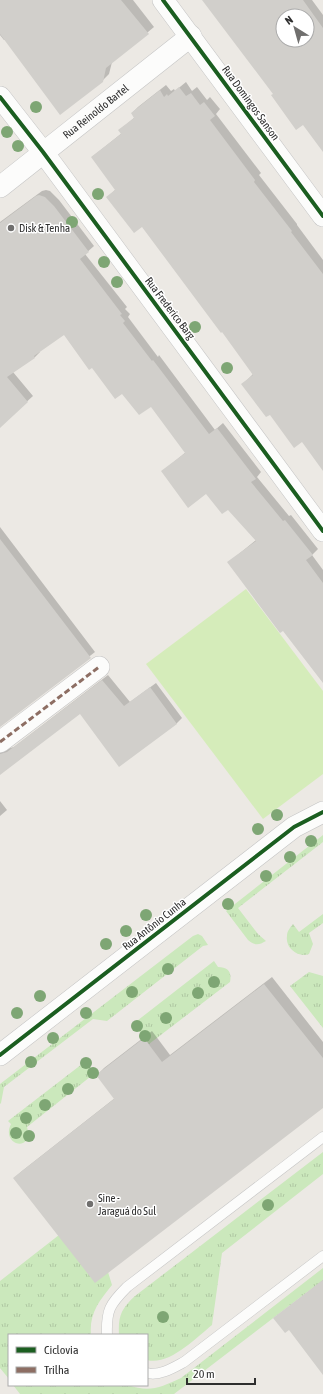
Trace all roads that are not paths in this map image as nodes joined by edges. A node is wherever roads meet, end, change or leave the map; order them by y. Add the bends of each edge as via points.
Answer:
1 (164, 0) edge
2 (191, 36) junction
3 (0, 98) edge
4 (43, 152) junction
5 (0, 187) edge
6 (323, 216) edge
7 (323, 531) edge
8 (99, 667) dead end
9 (0, 742) edge
10 (323, 812) edge
11 (0, 1055) edge
12 (323, 1137) edge
13 (323, 1256) edge
14 (107, 1334) edge
15 (148, 1373) edge

1 - 2 street, Rua Domingos Sanson
2 - 4 street, Rua Reinoldo Bartel
2 - 6 street, Rua Domingos Sanson
3 - 4 street, Rua Frederico Barg
4 - 5 street, Rua Reinoldo Bartel
4 - 7 street, Rua Frederico Barg
8 - 9 street
10 - 11 street, Rua Antônio Cunha via 294,827
12 - 14 lane via 127,1287 111,1306 106,1318
13 - 15 lane via 184,1362 170,1370

